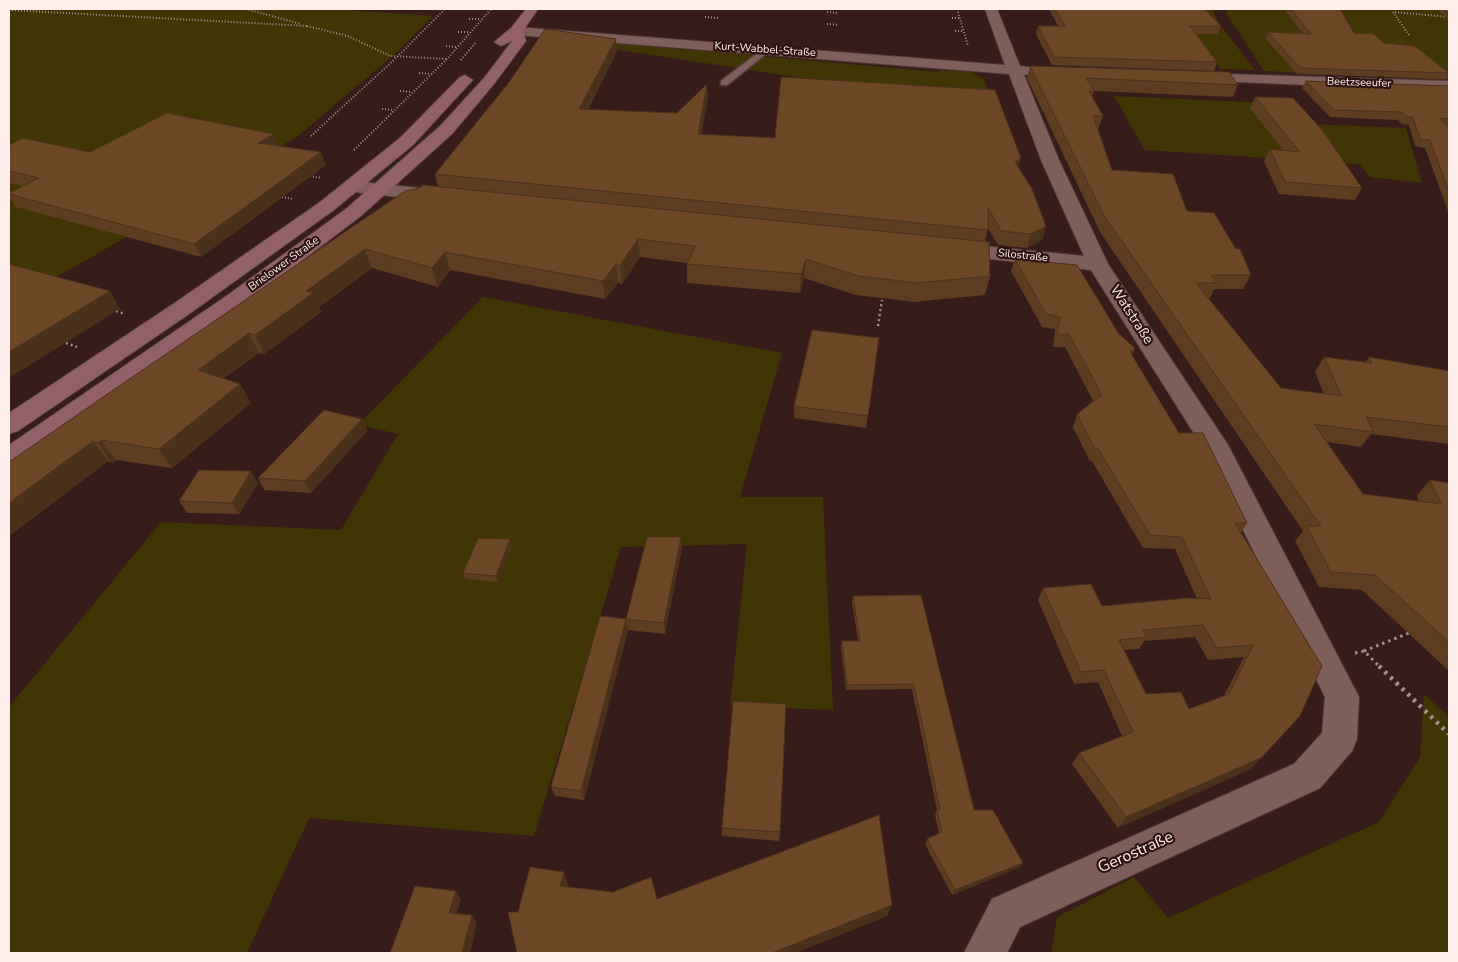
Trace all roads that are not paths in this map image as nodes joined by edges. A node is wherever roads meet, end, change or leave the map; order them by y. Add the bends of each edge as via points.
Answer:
1 (532, 9) edge
2 (991, 9) edge
3 (516, 31) junction
4 (767, 50) junction
5 (491, 51) dead end
6 (478, 65) dead end
7 (1014, 70) junction
8 (1043, 71) edge
9 (1180, 76) edge
10 (724, 83) dead end
11 (1449, 86) edge
12 (352, 187) junction
13 (379, 190) junction
14 (457, 198) edge
15 (932, 247) edge
16 (1098, 264) junction
17 (9, 426) edge
18 (9, 458) edge
19 (1307, 776) joint
20 (985, 953) edge

1 - 3 main road, Brielower Straße
2 - 7 street, Watstraße
3 - 4 street, Kurt-Wabbel-Straße
3 - 5 main road, Brielower Straße
3 - 13 main road, Brielower Straße via 519,40 489,81 431,145
4 - 7 street, Kurt-Wabbel-Straße
4 - 10 lane
6 - 12 main road, Brielower Straße via 407,141
7 - 8 street
7 - 16 street, Watstraße via 1050,160
9 - 11 street, Beetzseeufer
12 - 13 street
12 - 17 main road, Brielower Straße via 272,246
13 - 14 street
13 - 18 main road, Brielower Straße via 237,299
15 - 16 street, Silostraße
16 - 19 street, Watstraße via 1215,445 1342,697 1339,739
19 - 20 street, Gerostraße via 1006,913

